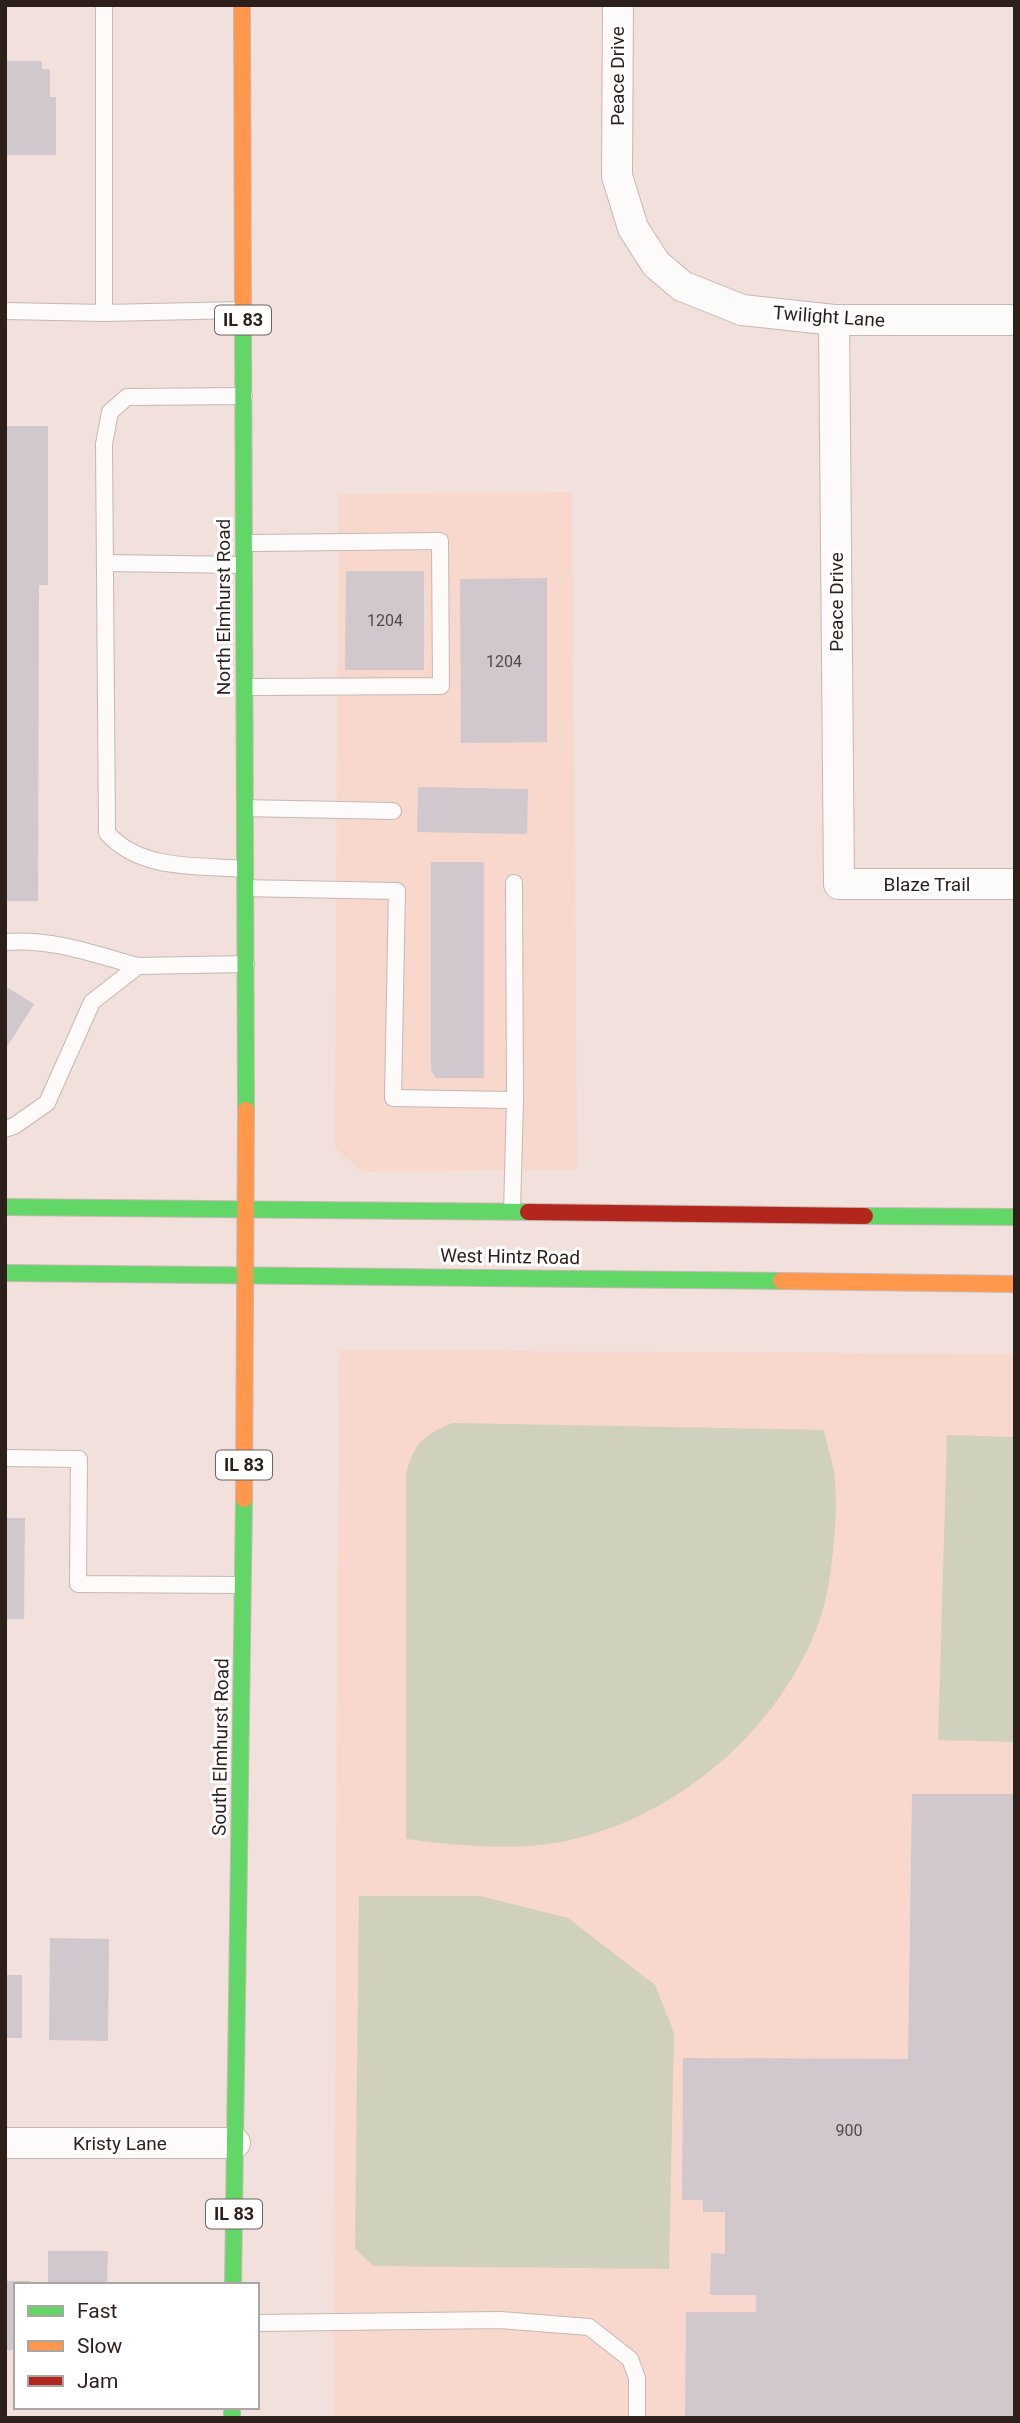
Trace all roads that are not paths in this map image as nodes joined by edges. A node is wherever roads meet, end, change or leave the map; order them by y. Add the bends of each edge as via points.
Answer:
1 (104, 5) edge
2 (242, 5) edge
3 (618, 5) edge
4 (656, 264) joint
5 (243, 310) junction
6 (5, 311) edge
7 (104, 313) junction
8 (834, 320) junction
9 (1015, 320) edge
10 (244, 396) junction
11 (244, 543) junction
12 (105, 564) junction
13 (244, 565) junction
14 (245, 687) junction
15 (245, 808) junction
16 (393, 811) dead end
17 (246, 869) junction
18 (514, 883) dead end
19 (839, 884) joint
20 (1015, 884) edge
21 (246, 888) junction
22 (5, 942) edge
23 (246, 964) junction
24 (138, 966) junction
25 (514, 1100) junction
26 (5, 1129) edge
27 (5, 1207) edge
28 (247, 1209) junction
29 (512, 1212) junction
30 (1015, 1217) edge
31 (5, 1273) edge
32 (247, 1275) junction
33 (1015, 1284) edge
34 (5, 1458) edge
35 (243, 1585) junction
36 (5, 2143) edge
37 (235, 2143) junction
38 (233, 2283) edge
39 (259, 2323) edge
40 (637, 2418) edge

1 - 7 lane
2 - 5 main road, North Elmhurst Road / IL 83
3 - 4 street, Peace Drive via 617,176 633,228
4 - 8 street, Twilight Lane via 682,286 742,310
5 - 7 lane
5 - 10 main road, North Elmhurst Road / IL 83
6 - 7 lane
8 - 9 street, Twilight Lane
8 - 19 street, Peace Drive
10 - 11 main road, North Elmhurst Road / IL 83
10 - 12 lane via 127,397 110,412 104,444
11 - 13 main road, North Elmhurst Road / IL 83
11 - 14 lane via 440,541 441,673 441,686
12 - 13 lane
12 - 17 lane via 107,833 121,849 151,862
13 - 14 main road, North Elmhurst Road / IL 83
14 - 15 main road, North Elmhurst Road / IL 83
15 - 16 lane
15 - 17 main road, North Elmhurst Road / IL 83
17 - 21 main road, North Elmhurst Road / IL 83
18 - 25 lane
19 - 20 street, Blaze Trail
21 - 23 main road, North Elmhurst Road / IL 83
21 - 25 lane via 397,891 393,1098
22 - 24 lane via 61,944
23 - 24 lane
23 - 28 main road, North Elmhurst Road / IL 83
24 - 26 lane via 92,1002 47,1103
25 - 29 lane
27 - 28 main road
28 - 29 main road
28 - 32 main road, South Elmhurst Road / IL 83
29 - 30 main road
31 - 32 main road, West Hintz Road
32 - 33 main road, West Hintz Road
32 - 35 main road, South Elmhurst Road / IL 83
34 - 35 lane via 79,1459 78,1584
35 - 37 main road, South Elmhurst Road / IL 83
36 - 37 street, Kristy Lane
37 - 38 main road, South Elmhurst Road / IL 83
39 - 40 lane via 500,2320 589,2327 630,2359 637,2378

